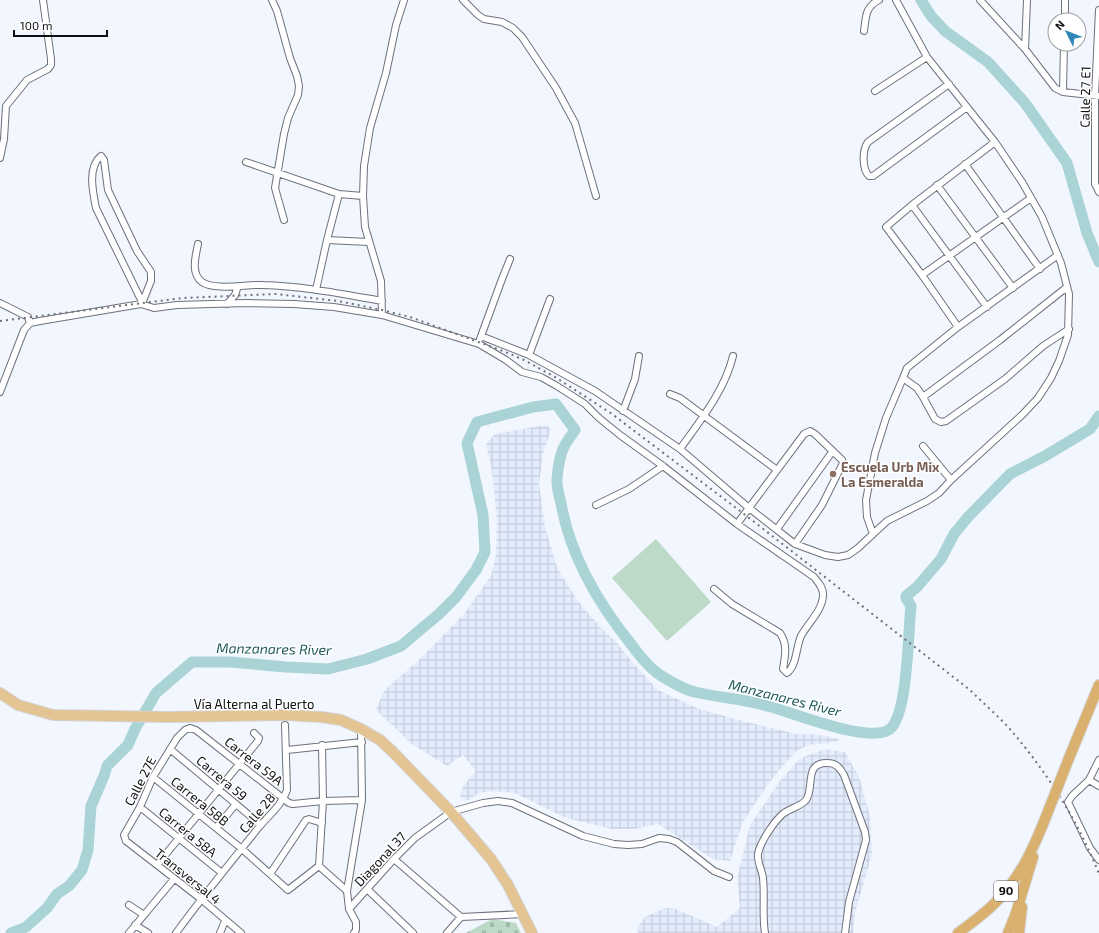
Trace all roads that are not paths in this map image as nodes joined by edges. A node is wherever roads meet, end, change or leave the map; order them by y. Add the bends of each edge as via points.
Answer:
1 (43, 0) edge
2 (272, 0) edge
3 (404, 0) edge
4 (463, 0) edge
5 (879, 0) edge
6 (896, 0) edge
7 (980, 0) edge
8 (1027, 0) edge
9 (1065, 0) edge
10 (1099, 10) edge
11 (1065, 12) edge
12 (864, 31) dead end
13 (1024, 49) junction
14 (1064, 52) edge
15 (927, 57) junction
16 (949, 84) junction
17 (875, 91) dead end
18 (1062, 92) junction
19 (1097, 96) edge
20 (967, 107) junction
21 (995, 142) junction
22 (0, 158) edge
23 (246, 162) dead end
24 (965, 164) junction
25 (278, 173) junction
26 (937, 185) junction
27 (1099, 192) edge
28 (339, 194) junction
29 (363, 196) junction
30 (596, 196) dead end
31 (1031, 198) junction
32 (912, 205) junction
33 (1002, 218) junction
34 (284, 220) dead end
35 (976, 238) junction
36 (327, 240) junction
37 (369, 242) junction
38 (198, 244) dead end
39 (1058, 255) junction
40 (949, 256) junction
41 (510, 259) dead end
42 (1040, 269) junction
43 (922, 275) junction
44 (238, 286) junction
45 (1068, 287) junction
46 (1013, 288) junction
47 (316, 290) junction
48 (550, 299) dead end
49 (382, 300) junction
50 (0, 303) edge
51 (143, 303) junction
52 (227, 304) junction
53 (986, 307) junction
54 (382, 315) junction
55 (30, 323) junction
56 (958, 328) junction
57 (1069, 329) junction
58 (481, 336) junction
59 (479, 344) junction
60 (529, 355) junction
61 (639, 356) dead end
62 (732, 356) dead end
63 (903, 378) junction
64 (0, 392) edge
65 (670, 394) dead end
66 (924, 397) junction
67 (623, 411) junction
68 (704, 415) junction
69 (923, 446) dead end
70 (680, 449) junction
71 (832, 452) junction
72 (663, 466) junction
73 (777, 470) junction
74 (951, 480) junction
75 (596, 505) dead end
76 (749, 508) junction
77 (737, 524) junction
78 (777, 530) junction
79 (873, 534) junction
80 (796, 544) junction
81 (714, 589) dead end
82 (1099, 685) edge
83 (0, 693) edge
84 (285, 726) dead end
85 (361, 729) junction
86 (254, 733) dead end
87 (177, 738) joint
88 (362, 742) junction
89 (322, 745) junction
90 (170, 748) junction
91 (287, 750) junction
92 (1099, 760) edge
93 (240, 764) junction
94 (153, 777) junction
95 (1089, 780) junction
96 (1099, 786) edge
97 (219, 789) junction
98 (284, 799) junction
99 (362, 800) junction
100 (323, 801) junction
101 (236, 804) junction
102 (140, 807) junction
103 (451, 812) junction
104 (199, 814) junction
105 (322, 823) junction
106 (261, 825) junction
107 (216, 828) junction
108 (124, 835) joint
109 (1039, 835) junction
110 (179, 839) junction
111 (242, 849) junction
112 (394, 859) junction
113 (1099, 860) edge
114 (157, 865) junction
115 (319, 866) junction
116 (222, 873) junction
117 (270, 874) junction
118 (729, 877) dead end
119 (174, 879) junction
120 (1026, 883) junction
121 (366, 889) junction
122 (347, 892) junction
123 (201, 899) junction
124 (129, 905) dead end
125 (349, 909) junction
126 (523, 914) junction
127 (144, 915) junction
128 (461, 917) junction
129 (225, 921) junction
130 (135, 926) junction
131 (129, 933) edge
132 (148, 933) edge
133 (176, 933) edge
134 (220, 933) edge
135 (241, 933) edge
136 (354, 933) edge
137 (413, 933) edge
138 (447, 933) edge
139 (532, 933) edge
140 (764, 933) edge
141 (844, 933) edge
142 (958, 933) edge
143 (1008, 933) edge
144 (1018, 933) edge

1 - 22 street via 51,65 27,80 8,101
2 - 25 street via 299,86 287,123
3 - 29 street via 370,128 364,166
4 - 30 street via 484,19 502,22 513,28 526,43 556,88 575,124
5 - 12 street via 868,10
6 - 15 street
7 - 13 street
8 - 13 street
9 - 11 street
10 - 19 street, Calle 27 E1
13 - 18 street via 1055,88
14 - 18 street
15 - 16 street
15 - 17 street
16 - 20 street
16 - 20 street via 868,142 864,166 867,174 874,176
18 - 19 street
19 - 27 street, Calle 27 E1 via 1095,184
20 - 21 street
21 - 24 street
21 - 31 street
23 - 25 street
24 - 26 street
24 - 33 street
25 - 28 street
25 - 34 street via 275,188
26 - 32 street
26 - 35 street
28 - 29 street
28 - 36 street
29 - 37 street via 365,227
31 - 33 street
31 - 39 street
32 - 40 street
32 - 43 street via 886,227
33 - 35 street
33 - 42 street
35 - 40 street
35 - 46 street
36 - 37 street
36 - 47 street
37 - 49 street via 381,281
38 - 44 street via 195,265 198,278 215,286
39 - 42 street
39 - 45 street
40 - 43 street
40 - 53 street
41 - 58 street
42 - 46 street
43 - 56 street
44 - 47 street via 263,285
44 - 52 street via 235,295
45 - 57 street
45 - 66 street
46 - 53 street
47 - 49 street
48 - 60 street
49 - 54 street
50 - 55 street via 28,317
51 - 51 street via 96,208 93,173 96,160 101,156 104,160 108,190 136,251 151,272
51 - 52 street via 154,308
51 - 55 street
52 - 54 street via 294,304
53 - 56 street
54 - 59 street
55 - 64 street via 24,330
56 - 63 street via 907,368
57 - 66 street via 1043,346 1000,383 948,420 941,422 935,419
57 - 74 street via 1057,366 1038,398
58 - 59 street
58 - 60 street
59 - 72 street via 522,372 541,377 585,404 620,435
60 - 67 street
61 - 67 street via 635,379
62 - 68 street via 727,376
63 - 66 street
63 - 79 street via 886,418 867,494 866,508
65 - 68 street
67 - 70 street
68 - 70 street
68 - 73 street
69 - 74 street
70 - 76 street
71 - 73 street via 814,434 807,432
71 - 78 street
71 - 80 street via 843,463 822,505
72 - 75 street via 629,489
72 - 77 street
73 - 76 street
74 - 79 street via 939,493 887,521
76 - 77 street
76 - 78 street
77 - 81 street via 804,569 822,587 823,596 818,610 802,634 787,673 783,669 786,647 780,633 732,604
78 - 80 street
79 - 80 street via 848,556 825,555
82 - 109 highway, 90, bridge
83 - 85 main road, Vía Alterna al Puerto via 18,704 53,715 293,715 341,720
84 - 91 street, Calle 28
85 - 88 street
85 - 103 main road, Vía Alterna al Puerto via 380,740 392,751
86 - 93 street via 259,739
87 - 90 street, Calle 27E
87 - 93 street, Carrera 59A via 185,730 196,730
88 - 89 street
88 - 99 street
89 - 91 street
89 - 100 street
90 - 94 street, Calle 27E
90 - 97 street, Carrera 59
91 - 98 street, Calle 28 via 287,790
92 - 95 street
93 - 97 street
93 - 98 street, Carrera 59A
94 - 102 street, Calle 27E
94 - 104 street, Carrera 58B
95 - 96 street
95 - 113 street via 1068,802 1090,848
97 - 101 street, Carrera 59
97 - 104 street
98 - 100 street, Carrera 59A via 293,804
98 - 106 street, Calle 28
99 - 100 street, Carrera 59A
99 - 122 street
100 - 105 street
101 - 106 street, Carrera 59
101 - 107 street
102 - 108 street, Calle 27E
102 - 110 street, Carrera 58A
103 - 112 street, Diagonal 37 via 415,838
103 - 118 street via 498,801 512,803 583,836 614,844 642,844 658,838 670,839 714,871
103 - 126 main road, Vía Alterna al Puerto via 491,859
104 - 107 street, Carrera 58B
104 - 110 street
105 - 115 street
105 - 117 street via 309,819 303,824
106 - 111 street, Calle 28
107 - 111 street, Carrera 58B
108 - 114 street, Transversal 4 via 126,841
109 - 120 highway, 90
109 - 142 highway, 90 via 1019,874 1004,894 984,914
110 - 114 street
110 - 116 street, Carrera 58A
111 - 116 street, Calle 28
111 - 117 street, Carrera 58B
112 - 121 street, Diagonal 37
112 - 128 street
114 - 119 street, Transversal 4
115 - 117 street, Carrera 58B via 288,890
115 - 122 street
116 - 123 street, Calle 28
119 - 123 street, Transversal 4
119 - 127 street
120 - 143 highway, 90
120 - 144 highway
121 - 125 street, Diagonal 37
121 - 137 street
122 - 125 street
123 - 129 street, Transversal 4
123 - 133 street, Calle 28
124 - 127 street
125 - 136 street via 356,922
126 - 128 street
126 - 139 main road, Vía Alterna al Puerto
127 - 130 street
128 - 138 street
129 - 134 street
129 - 135 street, Transversal 4
130 - 131 street
130 - 132 street
140 - 141 street via 763,878 758,855 760,849 779,817 806,800 815,767 828,763 840,768 844,775 866,840 849,902

